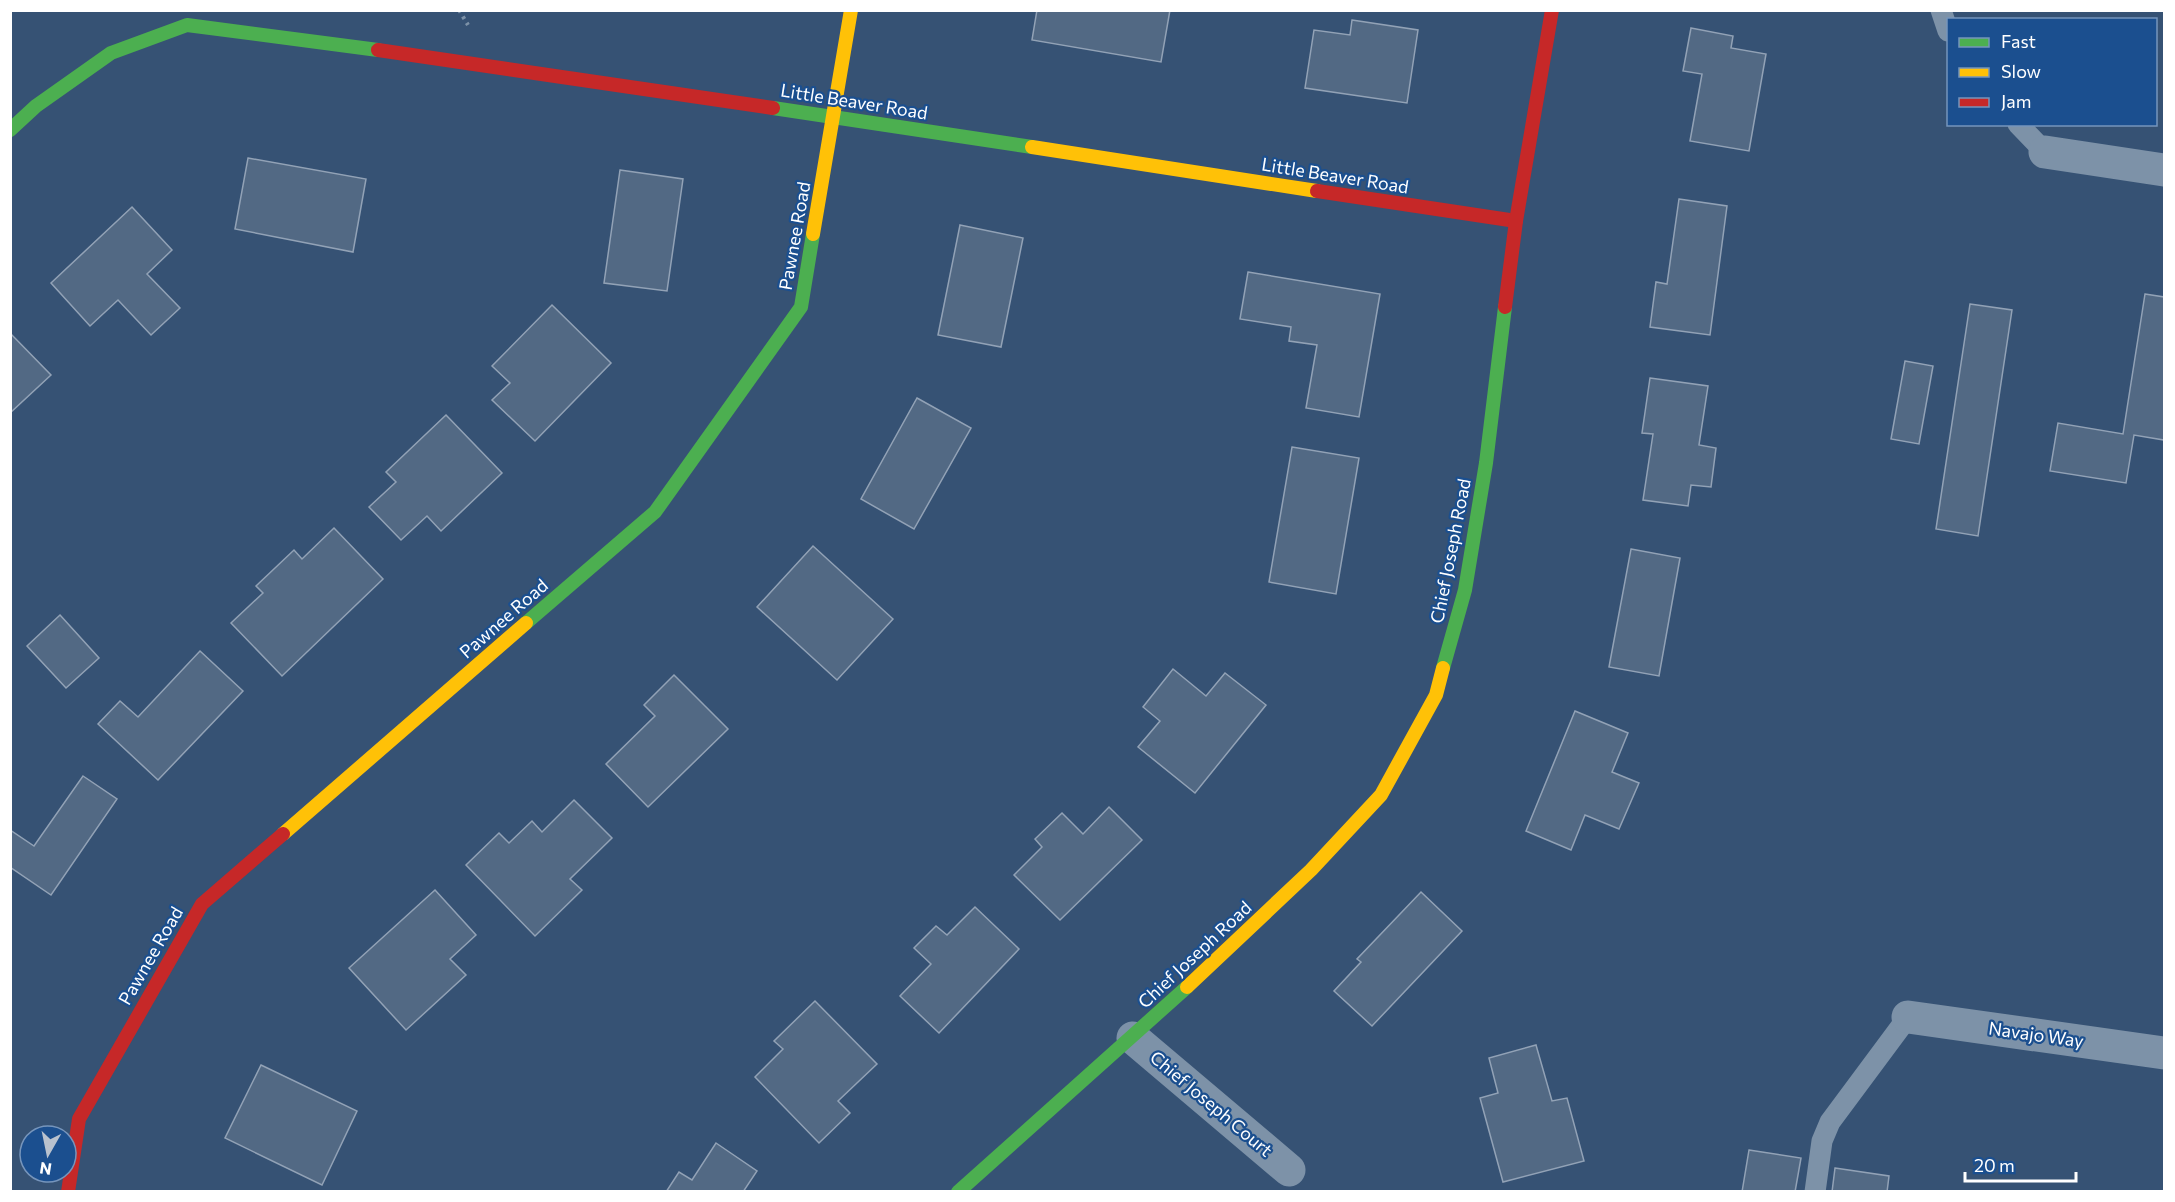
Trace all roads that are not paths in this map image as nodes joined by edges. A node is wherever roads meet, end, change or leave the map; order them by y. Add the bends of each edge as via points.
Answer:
1 (851, 10) edge
2 (1552, 10) edge
3 (1941, 10) edge
4 (1947, 28) edge
5 (834, 118) junction
6 (2020, 126) edge
7 (10, 130) edge
8 (2045, 152) joint
9 (2164, 170) edge
10 (1516, 221) junction
11 (1908, 1017) joint
12 (1133, 1038) junction
13 (2164, 1053) edge
14 (1289, 1170) dead end
15 (68, 1191) edge
16 (958, 1191) edge
17 (1815, 1191) edge

1 - 5 street, Pawnee Road
2 - 10 street, Chief Joseph Road
3 - 4 lane
5 - 7 street, Little Beaver Road via 491,65 187,25 111,53 36,106
5 - 10 street, Little Beaver Road
5 - 15 street, Pawnee Road via 801,307 655,512 202,904 79,1119
6 - 8 lane
8 - 9 street
10 - 12 street, Chief Joseph Road via 1466,590 1437,695 1381,795 1311,870
11 - 13 street, Navajo Way
11 - 17 lane via 1830,1122 1822,1141
12 - 14 street, Chief Joseph Court
12 - 16 street, Chief Joseph Road

